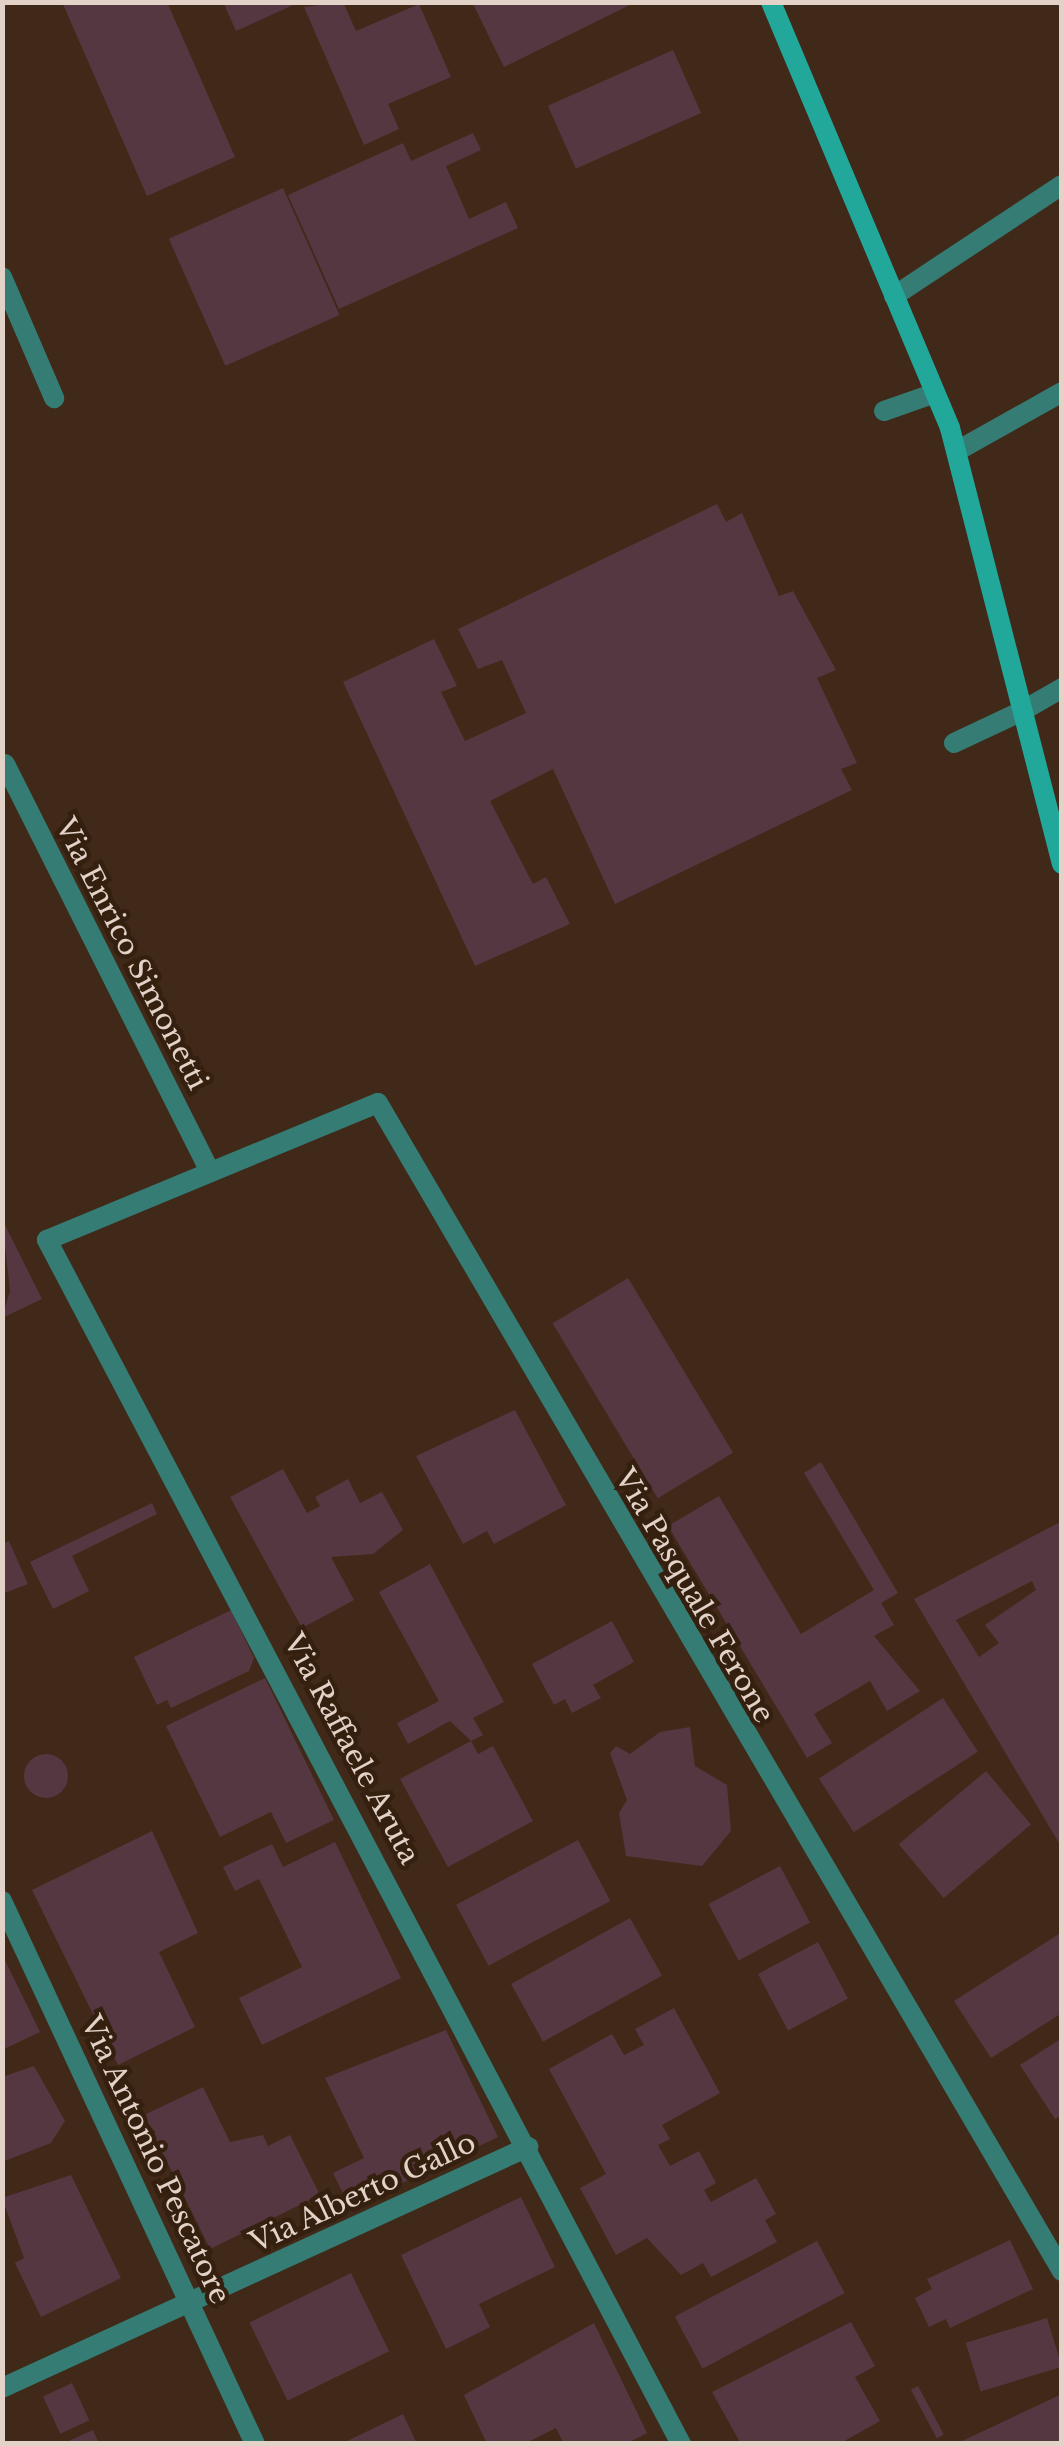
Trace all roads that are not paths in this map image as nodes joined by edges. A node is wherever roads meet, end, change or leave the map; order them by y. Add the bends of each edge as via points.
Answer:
1 (771, 2) edge
2 (1062, 184) edge
3 (2, 277) edge
4 (894, 296) junction
5 (1062, 392) edge
6 (935, 393) junction
7 (54, 398) dead end
8 (884, 411) dead end
9 (956, 451) junction
10 (1062, 688) edge
11 (1022, 711) junction
12 (954, 743) dead end
13 (5, 764) edge
14 (1062, 864) edge
15 (208, 1168) junction
16 (2, 1901) edge
17 (528, 2146) junction
18 (1062, 2270) edge
19 (192, 2302) junction
20 (2, 2388) edge
21 (255, 2444) edge
22 (681, 2444) edge

1 - 4 main road
2 - 4 street
3 - 7 street
4 - 6 main road
5 - 9 street
6 - 8 street
6 - 9 main road
9 - 11 main road
10 - 11 street
11 - 12 street
11 - 14 main road
13 - 15 street, Via Enrico Simonetti
15 - 17 street, Via Raffaele Aruta via 46,1240
15 - 18 street, Via Pasquale Ferone via 378,1103
16 - 19 street, Via Antonio Pescatore
17 - 19 street, Via Alberto Gallo
17 - 22 street, Via Raffaele Aruta
19 - 20 street, Via Alberto Gallo
19 - 21 street, Via Antonio Pescatore

